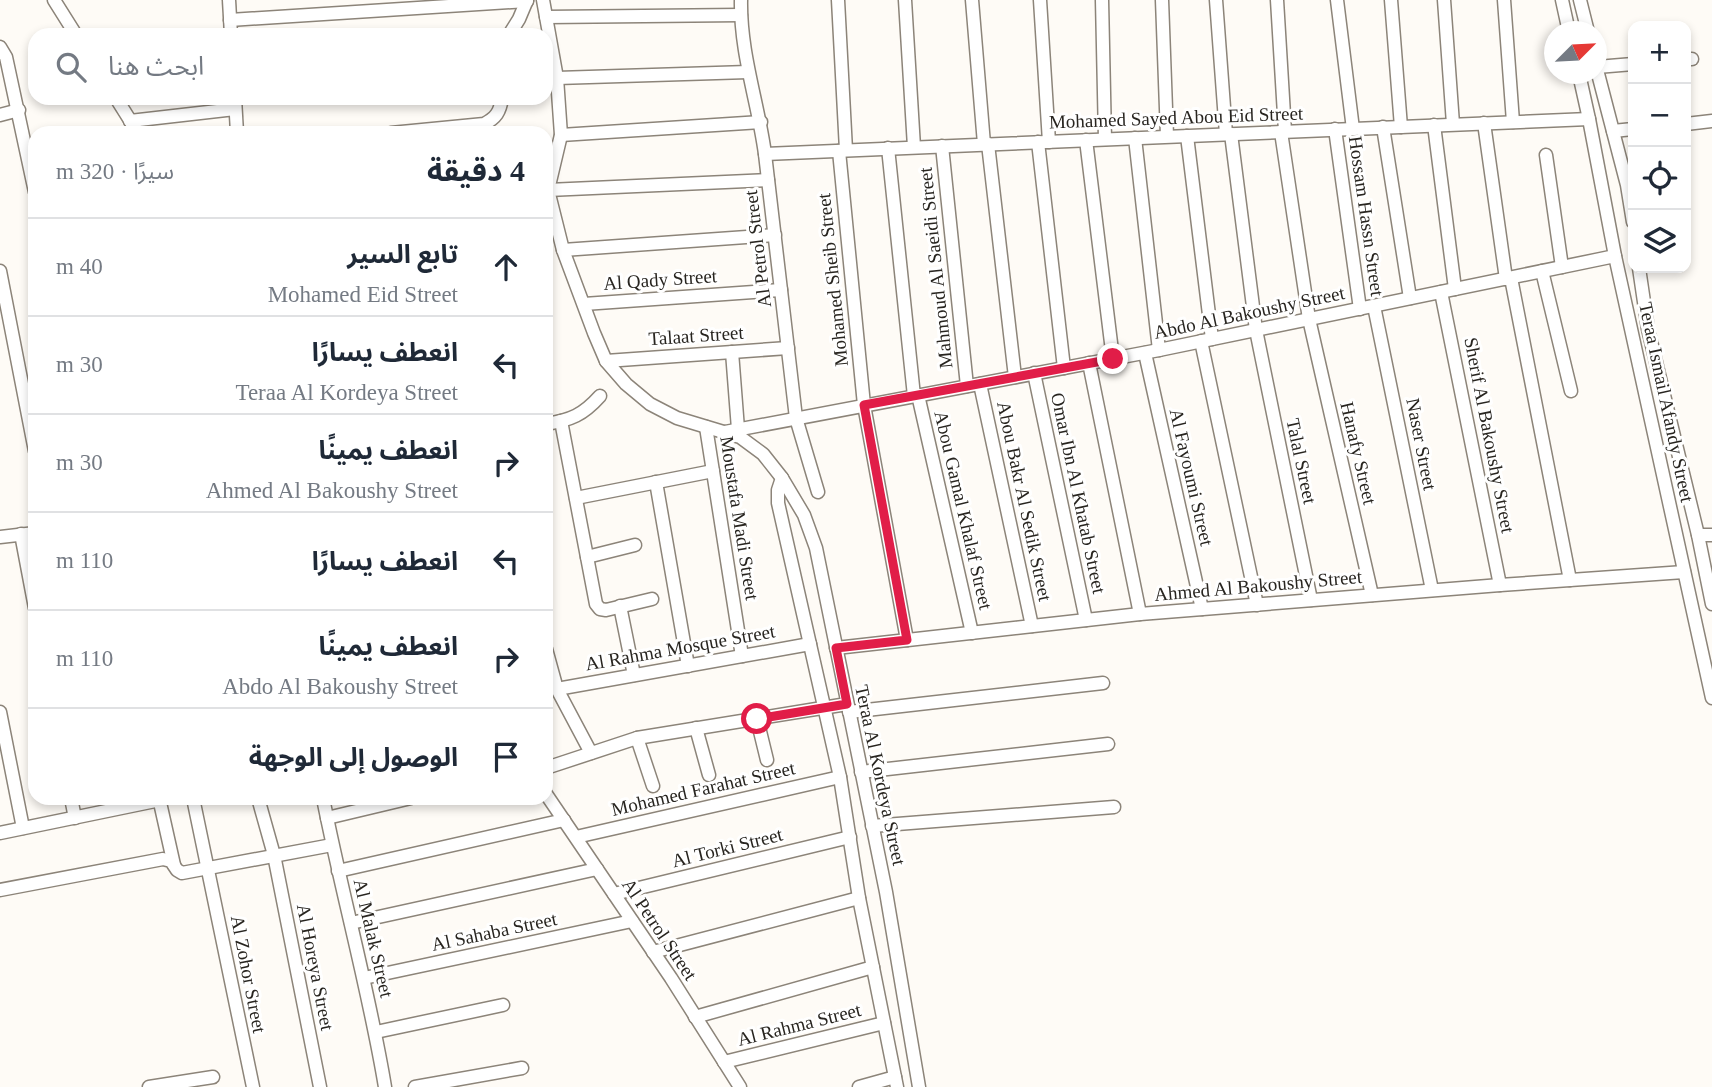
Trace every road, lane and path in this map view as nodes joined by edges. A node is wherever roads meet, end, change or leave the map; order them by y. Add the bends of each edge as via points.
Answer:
1 (54, 0) edge
2 (229, 0) edge
3 (542, 0) edge
4 (741, 0) edge
5 (838, 0) edge
6 (905, 0) edge
7 (972, 0) edge
8 (1040, 0) edge
9 (1102, 0) edge
10 (1162, 0) edge
11 (1216, 0) edge
12 (1277, 0) edge
13 (1337, 0) edge
14 (1391, 0) edge
15 (1444, 0) edge
16 (1504, 0) edge
17 (1562, 0) edge
18 (1580, 0) edge
19 (527, 1) edge
20 (741, 15) junction
21 (546, 17) junction
22 (230, 20) junction
23 (1567, 21) edge
24 (1585, 21) edge
25 (72, 28) edge
26 (231, 28) edge
27 (513, 28) edge
28 (548, 28) edge
29 (2, 55) edge
30 (553, 56) edge
31 (1628, 64) edge
32 (1607, 65) edge
33 (748, 72) junction
34 (557, 78) junction
35 (1581, 84) edge
36 (1601, 84) edge
37 (120, 105) edge
38 (229, 105) edge
39 (235, 105) edge
40 (501, 105) edge
41 (19, 110) junction
42 (0, 115) edge
43 (1589, 118) junction
44 (130, 121) junction
45 (1712, 121) edge
46 (761, 122) junction
47 (1513, 122) junction
48 (1484, 123) junction
49 (1691, 123) edge
50 (1452, 124) junction
51 (1434, 125) junction
52 (133, 126) edge
53 (237, 126) edge
54 (463, 126) edge
55 (1383, 127) junction
56 (1401, 127) junction
57 (1353, 128) junction
58 (1335, 129) junction
59 (1628, 130) edge
60 (1613, 131) junction
61 (1283, 132) junction
62 (1228, 134) junction
63 (561, 135) junction
64 (1167, 136) junction
65 (1187, 136) junction
66 (1135, 138) junction
67 (1105, 139) junction
68 (1086, 140) junction
69 (1043, 142) junction
70 (986, 144) junction
71 (942, 146) junction
72 (914, 147) junction
73 (888, 148) junction
74 (842, 150) junction
75 (765, 153) junction
76 (1546, 155) dead end
77 (28, 156) edge
78 (553, 169) edge
79 (768, 180) junction
80 (553, 190) edge
81 (553, 210) edge
82 (1631, 210) edge
83 (775, 235) junction
84 (563, 250) junction
85 (1615, 256) junction
86 (1562, 267) junction
87 (0, 271) edge
88 (1542, 271) junction
89 (1640, 273) edge
90 (1509, 278) junction
91 (1455, 289) junction
92 (781, 290) junction
93 (1441, 292) junction
94 (1410, 298) junction
95 (584, 303) junction
96 (1374, 306) junction
97 (1360, 309) junction
98 (1309, 319) junction
99 (1256, 330) junction
100 (1206, 340) junction
101 (788, 348) junction
102 (1159, 350) junction
103 (732, 352) junction
104 (1145, 353) junction
105 (1113, 359) junction
106 (606, 361) junction
107 (1089, 363) junction
108 (1064, 368) junction
109 (1034, 373) junction
110 (1015, 377) junction
111 (974, 385) junction
112 (1571, 391) dead end
113 (916, 395) junction
114 (600, 396) dead end
115 (864, 405) junction
116 (28, 415) edge
117 (796, 418) junction
118 (561, 422) junction
119 (553, 423) edge
120 (706, 428) junction
121 (732, 430) junction
122 (713, 471) junction
123 (782, 478) junction
124 (656, 482) junction
125 (818, 492) dead end
126 (576, 498) junction
127 (21, 534) junction
128 (28, 534) edge
129 (1698, 535) junction
130 (1712, 535) edge
131 (0, 537) edge
132 (635, 545) dead end
133 (587, 556) junction
134 (28, 571) edge
135 (1684, 572) junction
136 (1570, 580) junction
137 (1500, 585) junction
138 (1432, 590) junction
139 (1372, 595) junction
140 (652, 599) dead end
141 (1311, 600) junction
142 (1712, 604) edge
143 (1257, 605) junction
144 (620, 606) junction
145 (1202, 609) junction
146 (1140, 614) junction
147 (1086, 620) junction
148 (1032, 626) junction
149 (972, 633) junction
150 (907, 640) junction
151 (810, 644) junction
152 (836, 648) junction
153 (1707, 654) edge
154 (742, 656) junction
155 (688, 666) junction
156 (553, 674) edge
157 (634, 675) junction
158 (1103, 683) dead end
159 (557, 689) junction
160 (1712, 698) edge
161 (825, 708) junction
162 (848, 708) junction
163 (0, 712) edge
164 (757, 719) junction
165 (696, 729) junction
166 (637, 738) junction
167 (1108, 744) dead end
168 (591, 753) junction
169 (767, 760) dead end
170 (553, 766) edge
171 (861, 772) junction
172 (709, 775) dead end
173 (840, 777) junction
174 (653, 786) dead end
175 (553, 804) edge
176 (72, 805) edge
177 (114, 805) edge
178 (161, 805) edge
179 (195, 805) edge
180 (260, 805) edge
181 (324, 805) edge
182 (382, 805) edge
183 (1114, 807) dead end
184 (75, 818) junction
185 (327, 818) junction
186 (564, 820) junction
187 (872, 826) junction
188 (23, 828) junction
189 (0, 833) edge
190 (576, 837) junction
191 (850, 837) junction
192 (332, 845) junction
193 (274, 855) junction
194 (174, 865) junction
195 (208, 868) junction
196 (597, 869) junction
197 (338, 871) junction
198 (0, 890) edge
199 (614, 894) junction
200 (859, 898) junction
201 (632, 921) junction
202 (351, 923) junction
203 (653, 952) junction
204 (873, 967) junction
205 (364, 978) junction
206 (503, 1006) dead end
207 (695, 1017) junction
208 (884, 1023) junction
209 (376, 1032) junction
210 (724, 1062) junction
211 (522, 1068) dead end
212 (213, 1076) dead end
213 (896, 1082) edge
214 (149, 1087) edge
215 (253, 1087) edge
216 (320, 1087) edge
217 (385, 1087) edge
218 (415, 1087) edge
219 (740, 1087) edge
220 (859, 1087) edge
221 (919, 1087) edge

1 - 25 street
2 - 22 street
3 - 21 street, Teraa Al Kordeya Street
4 - 20 street, Al Petrol Street
5 - 74 street, Mohamed Sheib Street
6 - 72 street
7 - 70 street
8 - 69 street
9 - 67 street
10 - 64 street
11 - 62 street
12 - 61 street, Hanafy Street
13 - 57 street
14 - 56 street
15 - 50 street
16 - 47 street
17 - 23 street
18 - 24 street
19 - 22 street
19 - 27 street
20 - 21 street
20 - 33 street, Al Petrol Street
21 - 28 street, Teraa Al Kordeya Street
22 - 26 street
29 - 41 street
30 - 34 street, Teraa Al Kordeya Street
31 - 32 street
33 - 34 street
33 - 46 street, Al Petrol Street
34 - 63 street, Teraa Al Kordeya Street
35 - 43 street, Teraa Ismail Afandy Street
36 - 60 street
37 - 44 street
38 - 44 street
39 - 53 street
40 - 54 street via 493,119
41 - 42 street
41 - 77 street
43 - 47 street, Mohamed Sayed Abou Eid Street
43 - 85 street, Teraa Ismail Afandy Street
44 - 52 street
45 - 49 street
46 - 63 street
46 - 75 street, Al Petrol Street
47 - 48 street, Mohamed Sayed Abou Eid Street
48 - 50 street, Mohamed Sayed Abou Eid Street
48 - 90 street
50 - 51 street, Mohamed Sayed Abou Eid Street
51 - 56 street, Mohamed Sayed Abou Eid Street
51 - 91 street
55 - 56 street, Mohamed Sayed Abou Eid Street
55 - 57 street, Mohamed Sayed Abou Eid Street
55 - 94 street
57 - 58 street, Mohamed Sayed Abou Eid Street
58 - 61 street, Mohamed Sayed Abou Eid Street
58 - 97 street, Hossam Hassn Street
59 - 60 street
60 - 82 street
61 - 62 street, Mohamed Sayed Abou Eid Street
61 - 98 street, Hanafy Street
62 - 65 street, Mohamed Sayed Abou Eid Street
62 - 99 street, Talal Street
63 - 78 street, Teraa Al Kordeya Street
64 - 65 street, Mohamed Sayed Abou Eid Street
64 - 66 street, Mohamed Sayed Abou Eid Street
65 - 100 street
66 - 67 street, Mohamed Sayed Abou Eid Street
66 - 102 street
67 - 68 street, Mohamed Sayed Abou Eid Street
68 - 69 street, Mohamed Sayed Abou Eid Street
68 - 105 street
69 - 70 street, Mohamed Sayed Abou Eid Street
69 - 108 street
70 - 71 street, Mohamed Sayed Abou Eid Street
70 - 110 street
71 - 72 street, Mohamed Sayed Abou Eid Street
71 - 111 street, Mahmoud Al Saeidi Street
72 - 73 street, Mohamed Sayed Abou Eid Street
73 - 74 street, Mohamed Sayed Abou Eid Street
73 - 113 street, Abou Gamal Khalaf Street
74 - 75 street, Mohamed Sayed Abou Eid Street
74 - 115 street, Mohamed Sheib Street
75 - 79 street, Al Petrol Street
76 - 86 street
79 - 80 street
79 - 83 street, Al Petrol Street
81 - 84 street, Teraa Al Kordeya Street
83 - 84 street
83 - 92 street, Al Petrol Street
84 - 95 street, Teraa Al Kordeya Street
85 - 86 street, Abdo Al Bakoushy Street
85 - 135 street, Teraa Ismail Afandy Street
86 - 88 street, Abdo Al Bakoushy Street
87 - 116 street
88 - 90 street, Abdo Al Bakoushy Street
88 - 112 street
89 - 129 street, Teraa Ismail Afandy Street via 1647,329
90 - 91 street, Abdo Al Bakoushy Street
90 - 136 street
91 - 93 street, Abdo Al Bakoushy Street
92 - 95 street, Al Qady Street
92 - 101 street, Al Petrol Street
93 - 94 street, Abdo Al Bakoushy Street
93 - 137 street, Sherif Al Bakoushy Street
94 - 96 street, Abdo Al Bakoushy Street
95 - 106 street, Teraa Al Kordeya Street
96 - 97 street, Abdo Al Bakoushy Street
96 - 138 street, Naser Street
97 - 98 street, Abdo Al Bakoushy Street
98 - 99 street, Abdo Al Bakoushy Street
98 - 139 street, Hanafy Street
99 - 100 street, Abdo Al Bakoushy Street
99 - 141 street, Talal Street
100 - 102 street, Abdo Al Bakoushy Street
100 - 143 street
101 - 103 street, Talaat Street
101 - 117 street, Al Petrol Street
102 - 104 street, Abdo Al Bakoushy Street
103 - 106 street, Talaat Street
103 - 121 street
104 - 105 street, Abdo Al Bakoushy Street
104 - 145 street, Al Fayoumi Street
105 - 107 street, Abdo Al Bakoushy Street
106 - 120 street, Teraa Al Kordeya Street via 650,404
107 - 108 street, Abdo Al Bakoushy Street
107 - 146 street
108 - 109 street, Abdo Al Bakoushy Street
109 - 110 street, Abdo Al Bakoushy Street
109 - 147 street, Omar Ibn Al Khatab Street
110 - 111 street, Abdo Al Bakoushy Street
111 - 113 street, Abdo Al Bakoushy Street
111 - 148 street, Abou Bakr Al Sedik Street
113 - 115 street, Abdo Al Bakoushy Street
113 - 149 street, Abou Gamal Khalaf Street
114 - 118 street via 590,408
115 - 117 street, Abdo Al Bakoushy Street
115 - 150 street, Mohamed Sheib Street
117 - 121 street, Abdo Al Bakoushy Street
117 - 125 street, Al Petrol Street
118 - 119 street
118 - 126 street
120 - 121 street, Teraa Al Kordeya Street
120 - 122 street, Moustafa Madi Street
121 - 123 street, Teraa Al Kordeya Street via 763,454
122 - 124 street
122 - 154 street, Moustafa Madi Street
123 - 151 street via 778,503
123 - 152 street, Teraa Al Kordeya Street via 804,515 816,548
124 - 126 street
124 - 155 street
126 - 133 street
127 - 128 street
127 - 131 street
127 - 134 street
129 - 130 street
129 - 142 street, Teraa Ismail Afandy Street
132 - 133 street
133 - 144 street via 596,604 603,610
135 - 136 street, Ahmed Al Bakoushy Street
135 - 153 street, Teraa Ismail Afandy Street
136 - 137 street, Ahmed Al Bakoushy Street
137 - 138 street, Ahmed Al Bakoushy Street
138 - 139 street, Ahmed Al Bakoushy Street
139 - 141 street, Ahmed Al Bakoushy Street
140 - 144 street
141 - 143 street, Ahmed Al Bakoushy Street
143 - 145 street, Ahmed Al Bakoushy Street
144 - 157 street
145 - 146 street, Ahmed Al Bakoushy Street
146 - 147 street, Ahmed Al Bakoushy Street
147 - 148 street, Ahmed Al Bakoushy Street
148 - 149 street, Ahmed Al Bakoushy Street
149 - 150 street, Ahmed Al Bakoushy Street
150 - 152 street, Ahmed Al Bakoushy Street
151 - 154 street, Al Rahma Mosque Street
151 - 161 street
152 - 162 street, Teraa Al Kordeya Street
153 - 160 street, Teraa Ismail Afandy Street
154 - 155 street, Al Rahma Mosque Street
155 - 157 street, Al Rahma Mosque Street
156 - 159 street
157 - 159 street, Al Rahma Mosque Street
158 - 162 street
159 - 168 street
161 - 162 street
161 - 164 street
161 - 173 street
162 - 171 street, Teraa Al Kordeya Street
163 - 188 street
164 - 165 street
164 - 169 street
165 - 166 street
165 - 172 street
166 - 168 street
166 - 174 street
167 - 171 street
168 - 170 street
171 - 187 street, Teraa Al Kordeya Street
173 - 190 street, Mohamed Farahat Street
173 - 191 street
175 - 186 street, Al Petrol Street
176 - 184 street
177 - 184 street
178 - 194 street
179 - 195 street, Al Zohor Street
180 - 193 street, Al Horeya Street
181 - 185 street, Al Malak Street
182 - 185 street
183 - 187 street
184 - 188 street
185 - 192 street, Al Malak Street
186 - 190 street, Al Petrol Street
186 - 197 street
187 - 221 street, Teraa Al Kordeya Street
188 - 189 street
190 - 196 street, Al Petrol Street
191 - 199 street, Al Torki Street
191 - 200 street
192 - 193 street
192 - 197 street, Al Malak Street
193 - 195 street
193 - 216 street, Al Horeya Street
194 - 195 street via 182,873
194 - 198 street via 163,859
195 - 215 street, Al Zohor Street
196 - 199 street, Al Petrol Street
196 - 202 street
197 - 202 street, Al Malak Street
199 - 201 street, Al Petrol Street
200 - 203 street
200 - 204 street
201 - 203 street, Al Petrol Street
201 - 205 street, Al Sahaba Street
202 - 205 street, Al Malak Street
203 - 207 street, Al Petrol Street
204 - 207 street
204 - 208 street
205 - 209 street, Al Malak Street
206 - 209 street
207 - 210 street, Al Petrol Street
208 - 210 street, Al Rahma Street
208 - 213 street
209 - 217 street, Al Malak Street
210 - 219 street, Al Petrol Street
211 - 218 street
212 - 214 street
213 - 220 street

